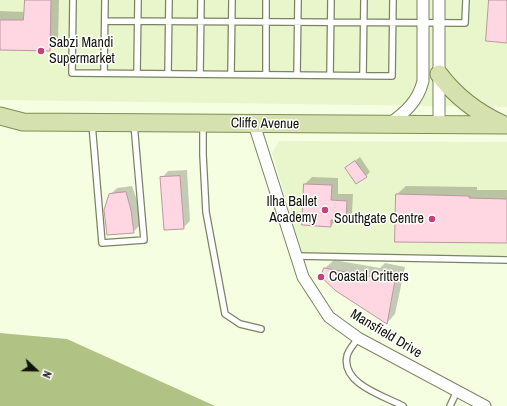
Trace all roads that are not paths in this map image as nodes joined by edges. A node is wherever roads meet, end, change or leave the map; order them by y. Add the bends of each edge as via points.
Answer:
1 (73, 0) edge
2 (105, 0) edge
3 (138, 0) edge
4 (169, 0) edge
5 (201, 0) edge
6 (232, 0) edge
7 (266, 0) edge
8 (298, 0) edge
9 (331, 0) edge
10 (364, 0) edge
11 (393, 0) edge
12 (423, 0) edge
13 (439, 0) edge
14 (466, 0) edge
15 (105, 21) junction
16 (138, 21) junction
17 (169, 22) junction
18 (201, 22) junction
19 (232, 22) junction
20 (266, 22) junction
21 (298, 22) junction
22 (331, 22) junction
23 (364, 23) junction
24 (393, 23) junction
25 (424, 23) junction
26 (439, 23) junction
27 (104, 73) junction
28 (137, 74) junction
29 (168, 74) junction
30 (200, 74) junction
31 (232, 74) junction
32 (439, 74) junction
33 (266, 75) junction
34 (297, 75) junction
35 (330, 75) junction
36 (363, 75) junction
37 (0, 116) edge
38 (24, 122) junction
39 (92, 122) junction
40 (134, 122) junction
41 (203, 123) junction
42 (254, 124) junction
43 (388, 125) junction
44 (439, 125) junction
45 (506, 126) edge
46 (0, 127) edge
47 (296, 256) junction
48 (507, 260) edge
49 (262, 329) dead end
50 (358, 338) junction
51 (457, 391) junction
52 (403, 406) edge
53 (450, 406) edge
54 (485, 406) edge

1 - 27 lane via 72,73
2 - 15 lane
3 - 16 lane
4 - 17 lane
5 - 18 lane
6 - 19 lane
7 - 20 lane
8 - 21 lane
9 - 22 lane
10 - 23 lane
11 - 24 lane
12 - 25 street
13 - 26 street
14 - 26 lane via 465,23
15 - 16 lane
15 - 27 lane
16 - 17 lane
16 - 28 lane
17 - 18 lane
17 - 29 lane
18 - 19 lane
18 - 30 lane
19 - 20 lane
19 - 31 lane
20 - 21 lane
20 - 33 lane
21 - 22 lane
21 - 34 lane
22 - 23 lane
22 - 35 lane
23 - 24 lane
23 - 36 lane
24 - 25 lane
24 - 36 lane via 392,76
25 - 26 lane
25 - 43 street via 421,90 404,114
26 - 32 street
27 - 28 lane
28 - 29 lane
29 - 30 lane
30 - 31 lane
31 - 33 lane
32 - 44 street
32 - 45 main road via 466,103
33 - 34 lane
34 - 35 lane
35 - 36 lane
37 - 38 main road, Cliffe Avenue
38 - 39 main road, Cliffe Avenue
38 - 46 main road, Cliffe Avenue
39 - 40 main road, Cliffe Avenue
39 - 40 lane via 102,243 144,240
40 - 41 main road, Cliffe Avenue
41 - 42 main road, Cliffe Avenue
41 - 49 lane via 206,212 226,314 240,324
42 - 43 main road, Cliffe Avenue
42 - 47 street, Mansfield Drive
43 - 44 main road, Cliffe Avenue
44 - 45 main road, Cliffe Avenue
47 - 48 lane
47 - 50 street, Mansfield Drive via 303,277 329,316
50 - 51 street, Mansfield Drive
50 - 52 lane via 347,356 347,370 357,383
51 - 53 lane
51 - 54 street, Mansfield Drive

